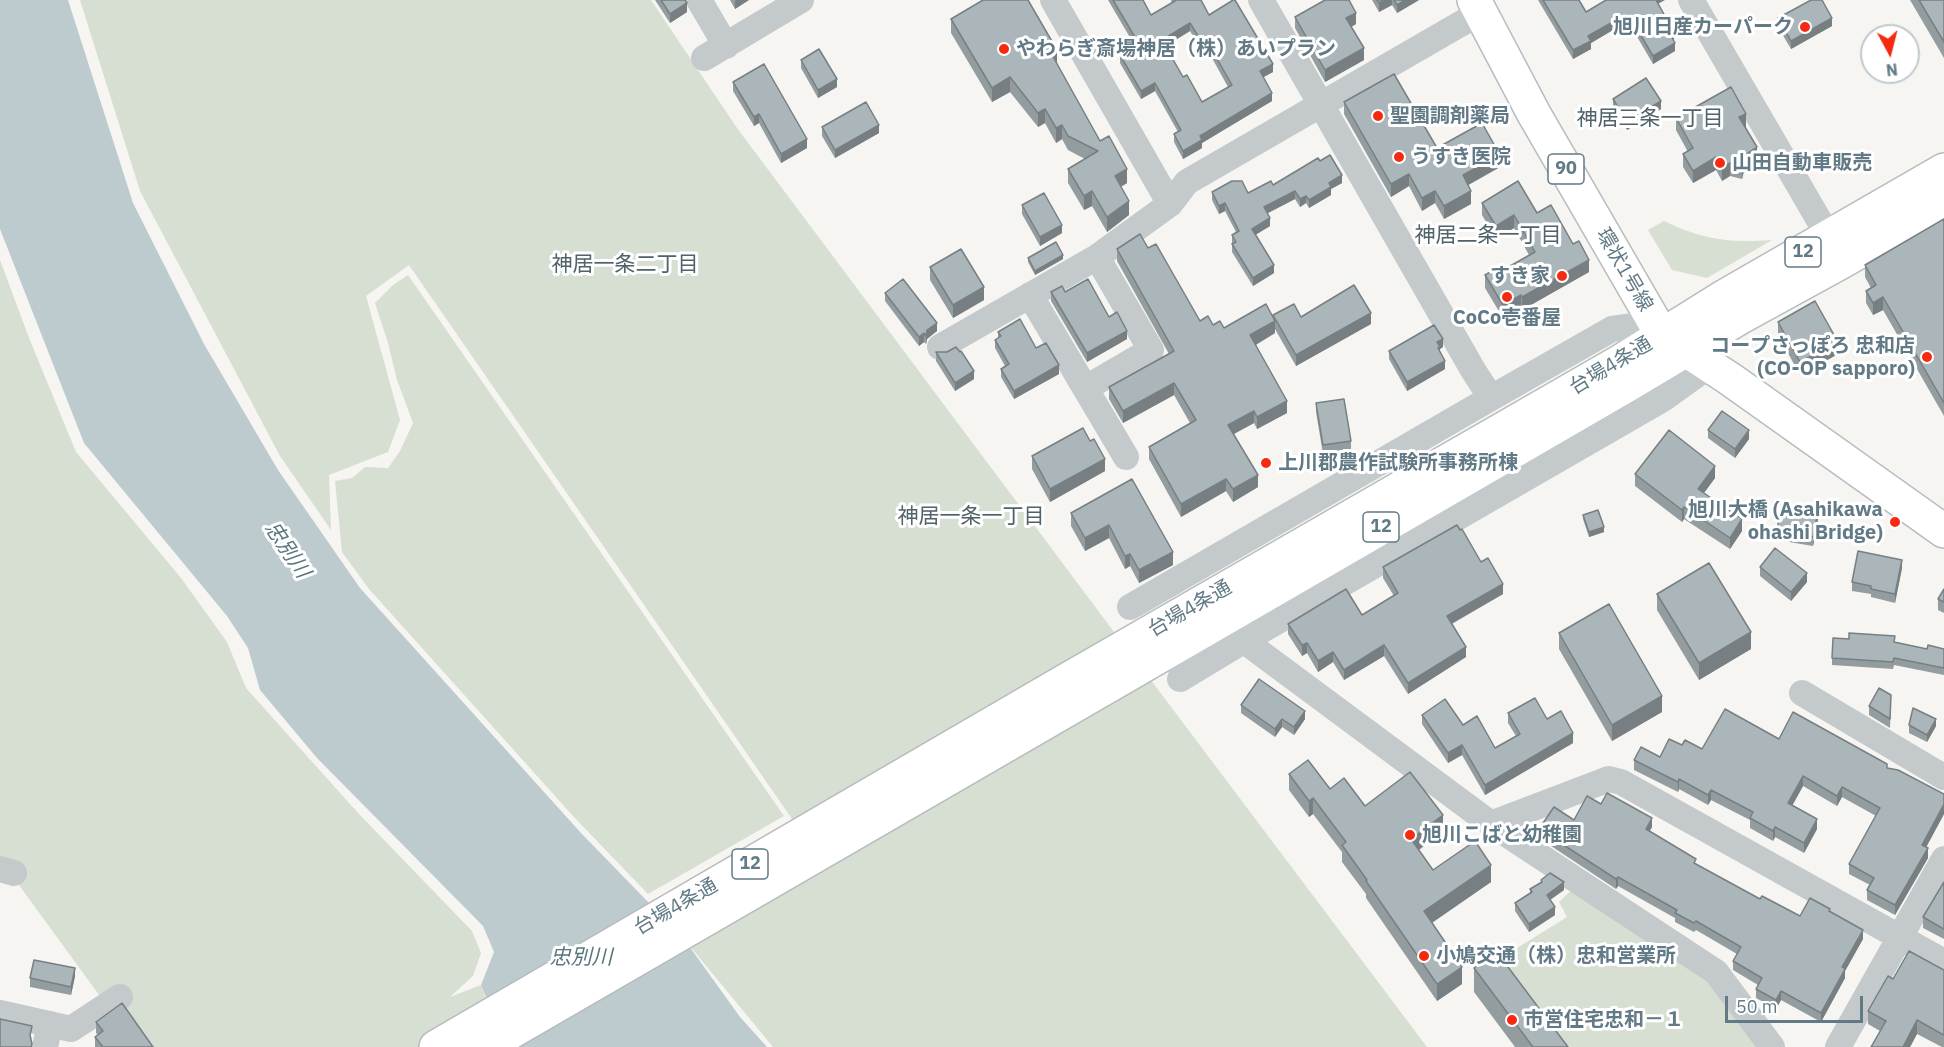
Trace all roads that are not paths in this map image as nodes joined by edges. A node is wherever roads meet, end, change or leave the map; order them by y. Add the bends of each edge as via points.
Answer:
1 (699, 0) edge
2 (801, 0) edge
3 (1053, 0) edge
4 (1261, 0) edge
5 (1692, 0) edge
6 (1478, 4) edge
7 (726, 46) junction
8 (704, 58) dead end
9 (1322, 105) junction
10 (1944, 170) edge
11 (1944, 203) edge
12 (1170, 204) junction
13 (1836, 249) junction
14 (1097, 257) junction
15 (1030, 296) junction
16 (1678, 344) junction
17 (940, 347) dead end
18 (1086, 388) junction
19 (1491, 398) junction
20 (1126, 457) dead end
21 (1944, 531) edge
22 (1130, 607) dead end
23 (1239, 637) junction
24 (1180, 679) dead end
25 (1070, 692) junction
26 (1802, 693) dead end
27 (1944, 777) edge
28 (1491, 824) junction
29 (1944, 859) edge
30 (1901, 937) junction
31 (1944, 962) edge
32 (120, 997) dead end
33 (0, 1013) edge
34 (48, 1036) edge
35 (436, 1047) edge
36 (485, 1047) edge
37 (1772, 1047) edge
38 (1838, 1047) edge

1 - 7 street
2 - 7 street
3 - 12 street
4 - 9 street
5 - 13 street
6 - 9 street
6 - 16 main road, 環状1号線 / 90 via 1534,114
7 - 8 street
9 - 12 street via 1187,182
9 - 19 street
10 - 13 main road, 台場4条通 / 12
11 - 13 main road, 台場4条通 / 12
12 - 14 street
13 - 16 main road, 台場4条通 / 12 via 1739,318
14 - 15 street
14 - 18 street via 1151,350
15 - 17 street
15 - 18 street
16 - 19 street via 1612,329
16 - 21 main road, 環状1号線 / 90
16 - 23 street via 1663,399
16 - 25 main road, 台場4条通 / 12
18 - 20 street
19 - 22 street via 1199,572
23 - 24 street
23 - 28 street
25 - 35 main road, 台場4条通 / 12
25 - 36 main road, 台場4条通 / 12
26 - 27 street
28 - 30 street via 1609,779 1621,782
28 - 37 street via 1716,972
29 - 30 street
30 - 31 street
30 - 38 street
32 - 34 street via 71,1029
33 - 34 street

